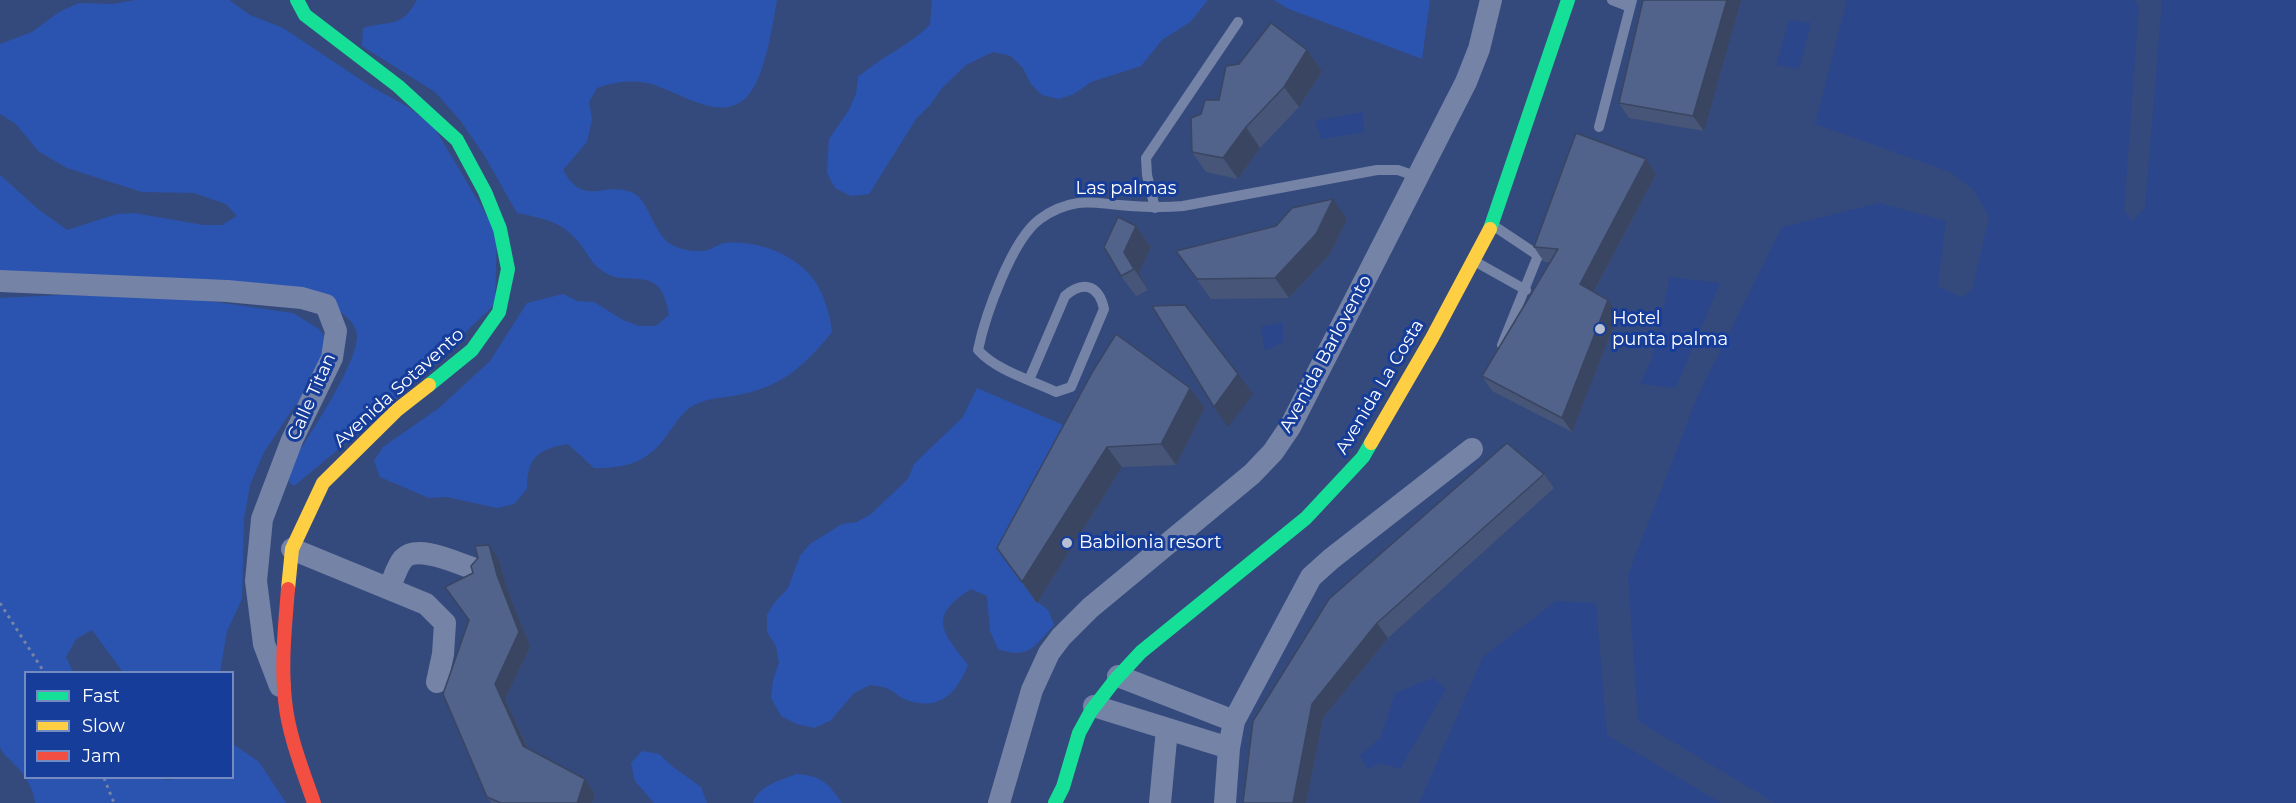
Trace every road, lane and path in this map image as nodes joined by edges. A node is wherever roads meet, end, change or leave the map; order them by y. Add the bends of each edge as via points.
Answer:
1 (297, 0) edge
2 (1491, 0) edge
3 (1568, 0) edge
4 (1612, 0) edge
5 (1631, 4) edge
6 (1238, 22) dead end
7 (1599, 128) dead end
8 (1418, 177) junction
9 (1155, 208) junction
10 (1492, 225) junction
11 (1547, 234) edge
12 (1539, 256) junction
13 (1473, 261) junction
14 (0, 281) edge
15 (1526, 290) junction
16 (1498, 354) edge
17 (1029, 380) junction
18 (1472, 449) dead end
19 (292, 549) junction
20 (476, 569) edge
21 (389, 589) junction
22 (0, 603) edge
23 (43, 671) edge
24 (1118, 676) junction
25 (437, 682) dead end
26 (285, 701) junction
27 (1094, 706) junction
28 (1234, 720) junction
29 (1167, 729) junction
30 (1229, 748) junction
31 (105, 779) edge
32 (114, 803) edge
33 (314, 803) edge
34 (999, 803) edge
35 (1055, 803) edge
36 (1160, 803) edge
37 (1225, 803) edge

1 - 19 street, Avenida Sotavento via 304,15 398,86 457,140 500,229 508,269 499,312 472,350 397,410 323,483
2 - 8 street, Avenida Barlovento via 1466,82
3 - 10 street, Avenida La Costa
4 - 5 lane
5 - 7 lane
6 - 9 lane via 1146,158
8 - 9 lane, Las palmas via 1398,170 1377,170
8 - 34 street, Avenida Barlovento via 1305,401 1273,452 1229,494 1082,615 1049,653 1032,690
9 - 17 lane, Las palmas via 1079,203 1056,209 1023,236 1000,283 978,350 987,360
10 - 12 lane
10 - 13 street, Avenida La Costa
11 - 12 lane
12 - 15 lane
13 - 15 lane
13 - 24 street, Avenida La Costa via 1363,457 1306,518 1141,652
14 - 26 street, Calle Titan via 227,291 302,298 326,305 336,331 332,358 292,440 262,519 256,581 264,644
15 - 16 lane
17 - 17 lane, Las palmas via 1056,392 1071,387 1104,309 1102,297 1095,290 1084,286 1065,296
18 - 28 street via 1311,577
19 - 21 street
19 - 26 street, Avenida Sotavento via 285,625
20 - 21 street via 412,552 402,559
21 - 25 street via 426,604 445,623
22 - 23 path
24 - 27 street, Avenida La Costa
24 - 28 street
26 - 33 street, Avenida Sotavento
27 - 29 street
27 - 35 street, Avenida La Costa via 1079,734
28 - 30 street
29 - 30 street
29 - 36 street
30 - 37 street
31 - 32 path

